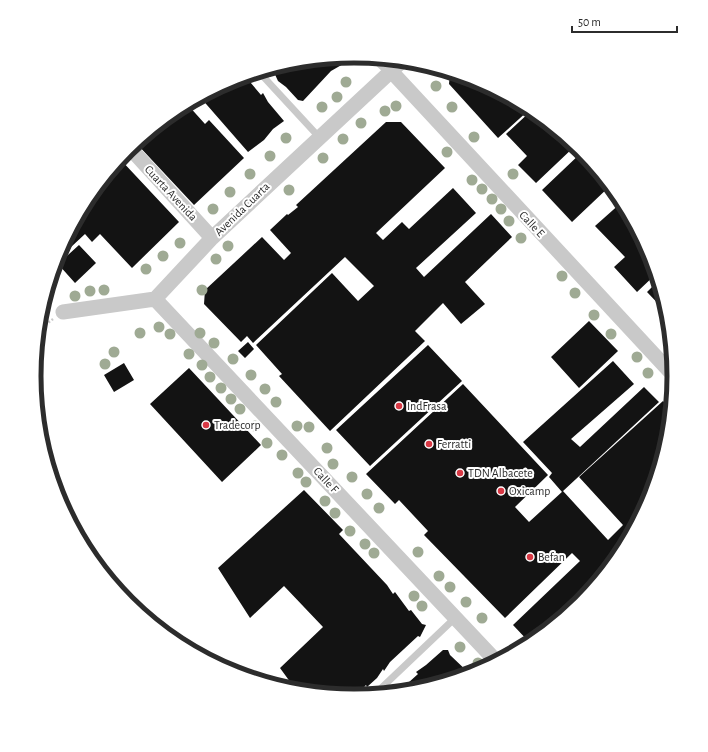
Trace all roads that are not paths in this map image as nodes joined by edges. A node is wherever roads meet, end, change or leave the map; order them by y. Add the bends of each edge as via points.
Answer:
1 (381, 65) edge
2 (396, 66) edge
3 (390, 72) junction
4 (263, 77) edge
5 (319, 137) junction
6 (135, 153) edge
7 (212, 238) junction
8 (155, 299) junction
9 (63, 312) dead end
10 (667, 368) edge
11 (456, 618) junction
12 (492, 657) edge
13 (382, 687) edge

1 - 3 lane
2 - 3 street, Avenida Cuarta
3 - 5 street, Avenida Cuarta
3 - 10 street, Calle E
4 - 5 lane
5 - 7 street, Avenida Cuarta
6 - 7 street, Cuarta Avenida
7 - 8 street, Avenida Cuarta
8 - 9 street
8 - 11 street, Calle F
11 - 12 street, Calle F
11 - 13 lane

